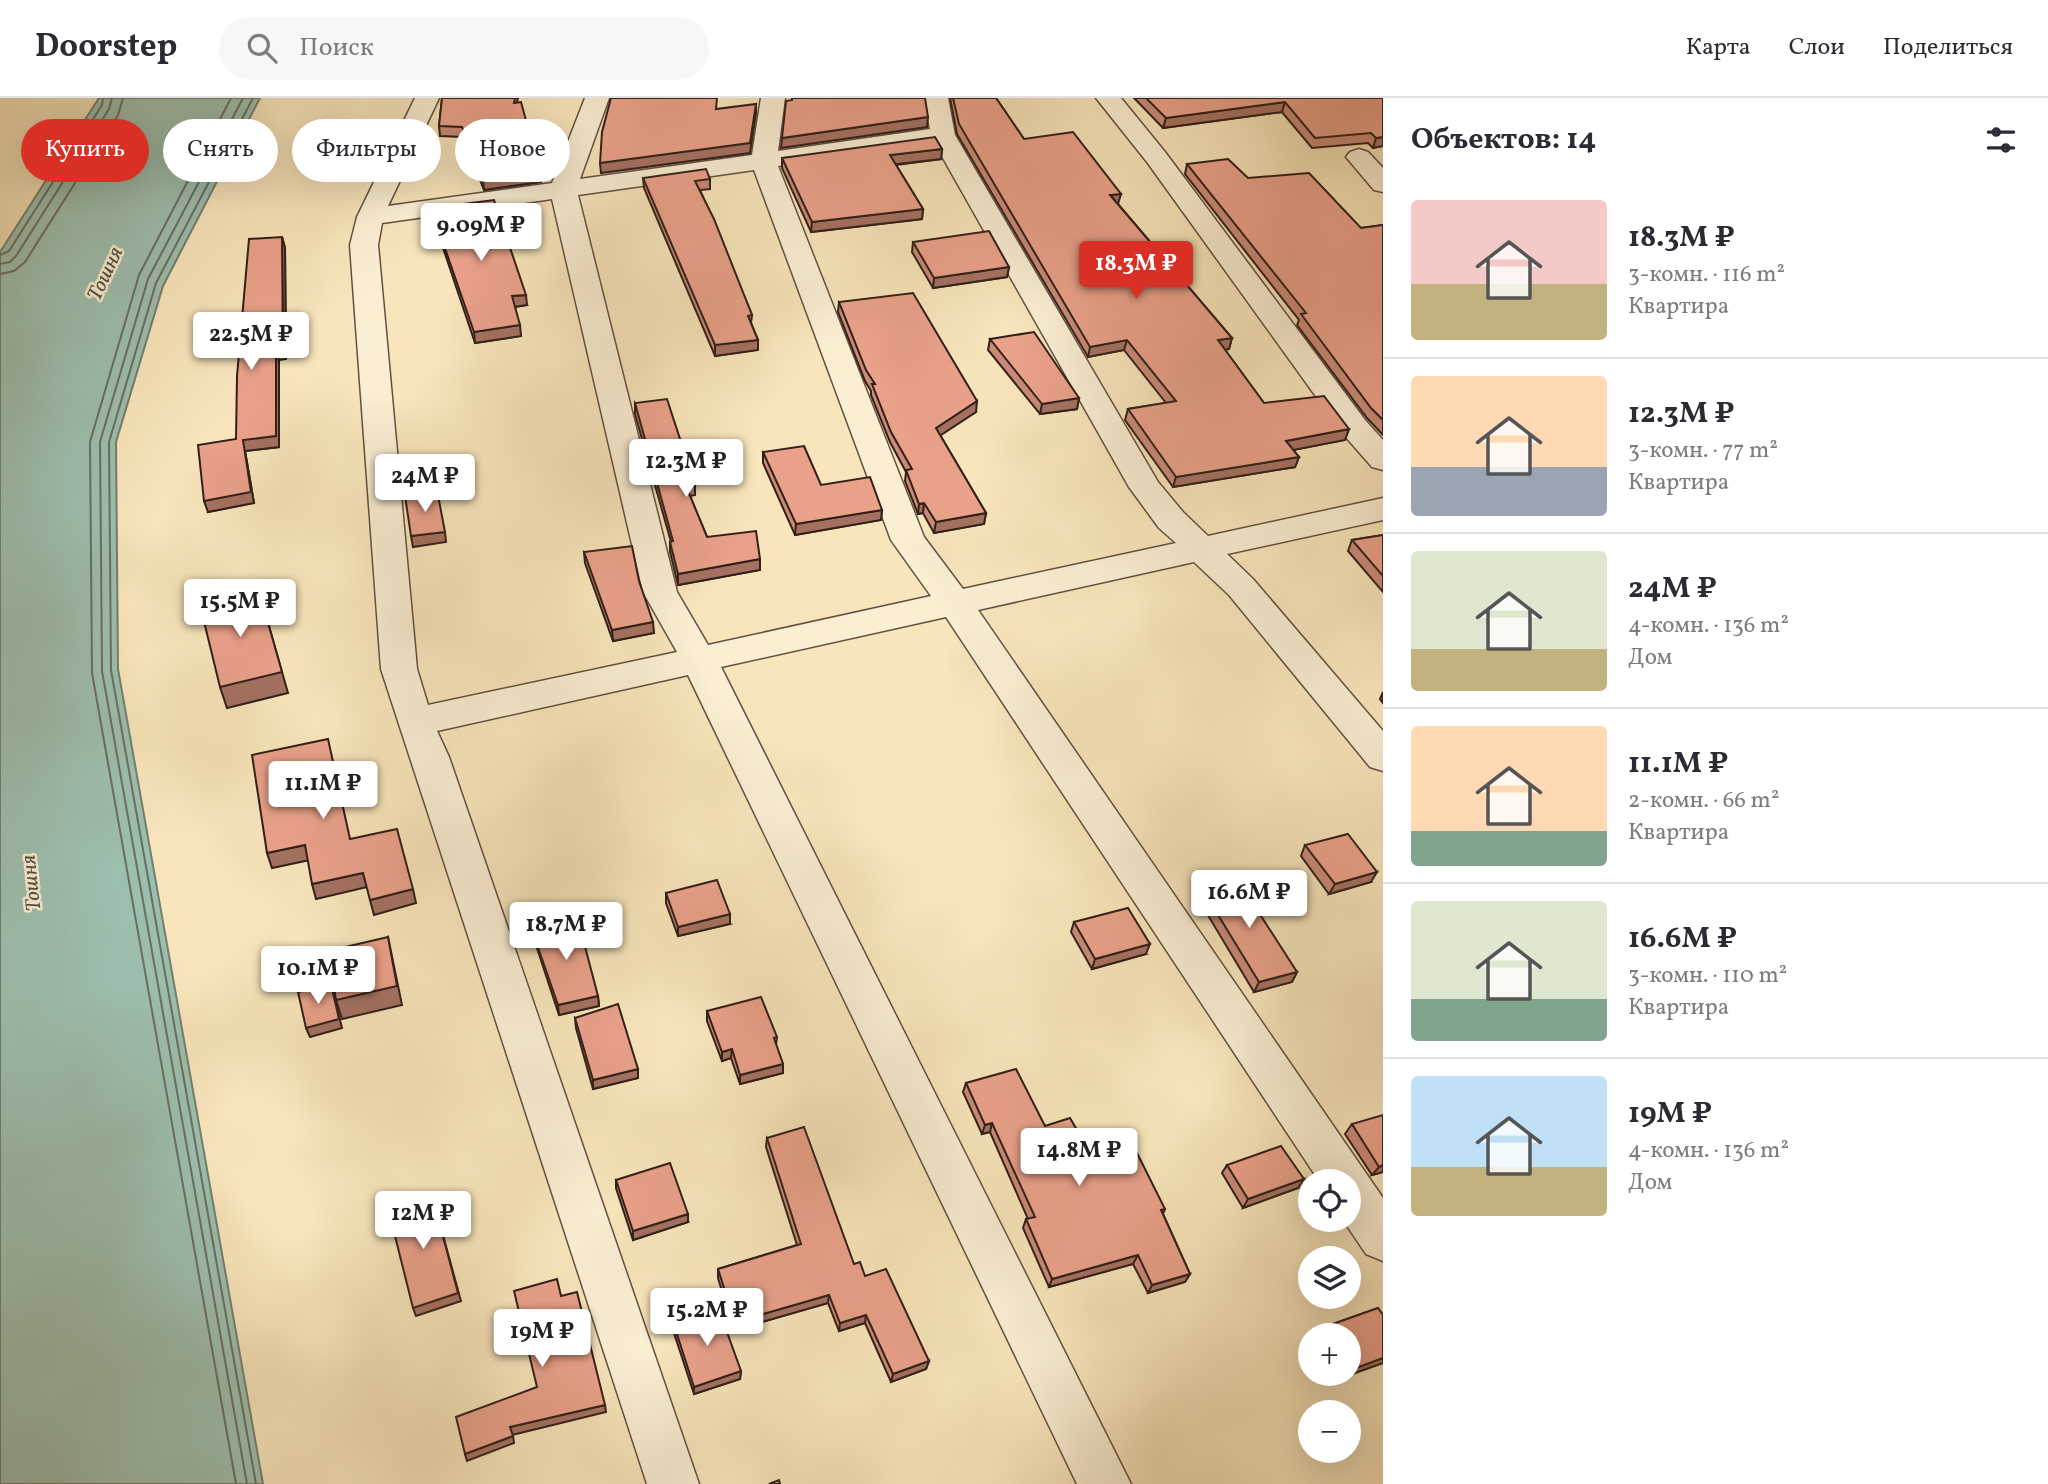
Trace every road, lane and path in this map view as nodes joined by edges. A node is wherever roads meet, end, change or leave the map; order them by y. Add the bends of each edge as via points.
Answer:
1 (428, 98) edge
2 (597, 98) edge
3 (773, 98) edge
4 (936, 98) edge
5 (1108, 98) edge
6 (943, 135) junction
7 (1359, 157) dead end
8 (764, 162) junction
9 (1383, 184) edge
10 (563, 190) junction
11 (370, 217) junction
12 (1383, 460) edge
13 (1383, 509) edge
14 (1202, 548) junction
15 (954, 602) junction
16 (698, 658) junction
17 (415, 722) junction
18 (1383, 757) edge
19 (1337, 1169) edge
20 (1361, 1206) edge
21 (1383, 1238) edge
22 (673, 1484) edge
23 (1105, 1484) edge

1 - 11 street
2 - 10 street
3 - 8 street
4 - 6 street
5 - 12 street
6 - 8 street
6 - 14 street via 1145,487 1171,520
7 - 9 street
8 - 10 street
8 - 15 street via 908,540
10 - 11 street
10 - 16 street via 660,592
11 - 17 street via 364,245 399,669
13 - 14 street
14 - 15 street
14 - 18 street via 1241,587
15 - 16 street
15 - 19 street
16 - 17 street
16 - 23 street
17 - 22 street
20 - 21 street

